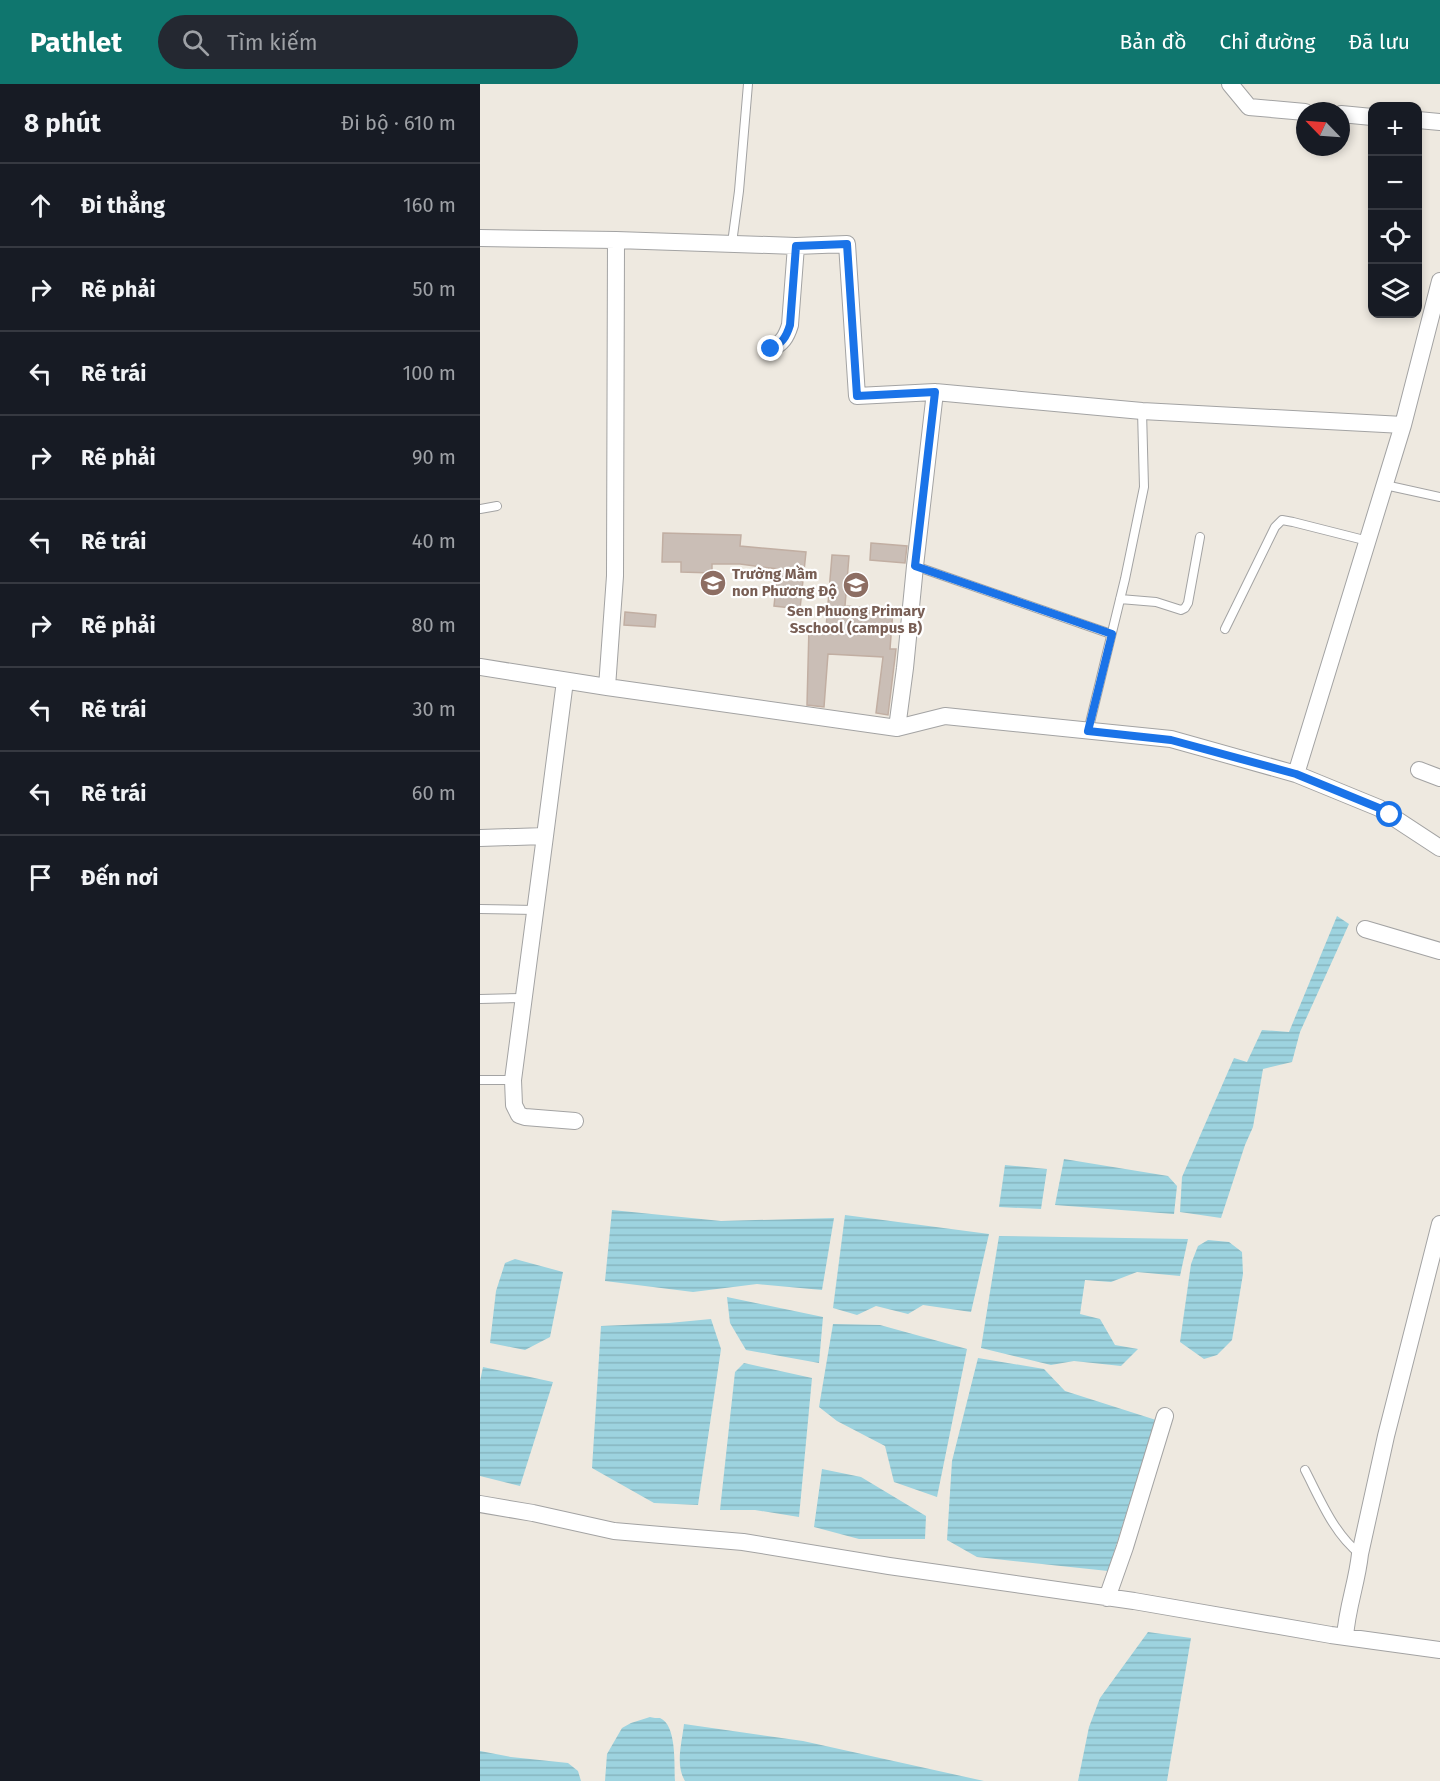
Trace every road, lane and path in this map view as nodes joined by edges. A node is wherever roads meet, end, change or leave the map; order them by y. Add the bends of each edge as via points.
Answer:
1 (748, 84) edge
2 (1230, 84) edge
3 (1296, 111) edge
4 (1350, 115) edge
5 (1368, 117) edge
6 (1422, 120) edge
7 (1440, 122) edge
8 (480, 238) edge
9 (616, 240) junction
10 (732, 243) junction
11 (796, 246) junction
12 (1440, 281) edge
13 (1434, 330) edge
14 (771, 349) dead end
15 (935, 392) junction
16 (1142, 411) junction
17 (1403, 425) junction
18 (1385, 485) junction
19 (1440, 497) edge
20 (497, 506) dead end
21 (480, 509) edge
22 (1200, 537) dead end
23 (1368, 541) junction
24 (915, 566) junction
25 (1120, 599) junction
26 (1225, 629) dead end
27 (1112, 634) junction
28 (480, 667) edge
29 (565, 681) junction
30 (607, 687) junction
31 (897, 728) junction
32 (1088, 731) junction
33 (1419, 770) dead end
34 (1296, 774) junction
35 (1440, 778) edge
36 (545, 836) junction
37 (480, 838) edge
38 (1440, 848) edge
39 (480, 909) edge
40 (535, 910) junction
41 (1365, 928) dead end
42 (1440, 951) edge
43 (524, 998) junction
44 (480, 999) edge
45 (480, 1080) edge
46 (513, 1080) junction
47 (575, 1122) dead end
48 (1440, 1224) edge
49 (1165, 1416) dead end
50 (1305, 1470) dead end
51 (480, 1504) edge
52 (1360, 1554) junction
53 (1107, 1598) junction
54 (1345, 1637) junction
55 (1440, 1650) edge

1 - 10 lane
2 - 3 street via 1249,107
4 - 5 street
6 - 7 street
8 - 9 street
9 - 10 street
9 - 30 street via 615,576
10 - 11 street
11 - 14 street via 790,325 782,343
11 - 15 street via 847,244 857,396
12 - 13 street
13 - 17 street
15 - 16 street
15 - 24 street
16 - 17 street
16 - 25 lane via 1144,487
17 - 18 street
18 - 19 lane
18 - 23 street
20 - 21 lane
22 - 25 lane via 1185,608
23 - 26 lane via 1281,520
23 - 34 street
24 - 27 lane
24 - 31 street
25 - 27 lane
27 - 32 lane
28 - 29 street
29 - 30 street
29 - 36 street
30 - 31 street
31 - 32 street via 945,716
32 - 34 street via 1171,740
33 - 35 street
34 - 38 street via 1379,808
36 - 37 street
36 - 40 street
39 - 40 lane
40 - 43 street
41 - 42 street
43 - 44 lane
43 - 46 street
45 - 46 lane
46 - 47 street via 514,1105 519,1115
48 - 52 street
49 - 53 street
50 - 52 lane via 1335,1526
51 - 53 street via 614,1531 743,1542
52 - 54 street
53 - 54 street
54 - 55 street

